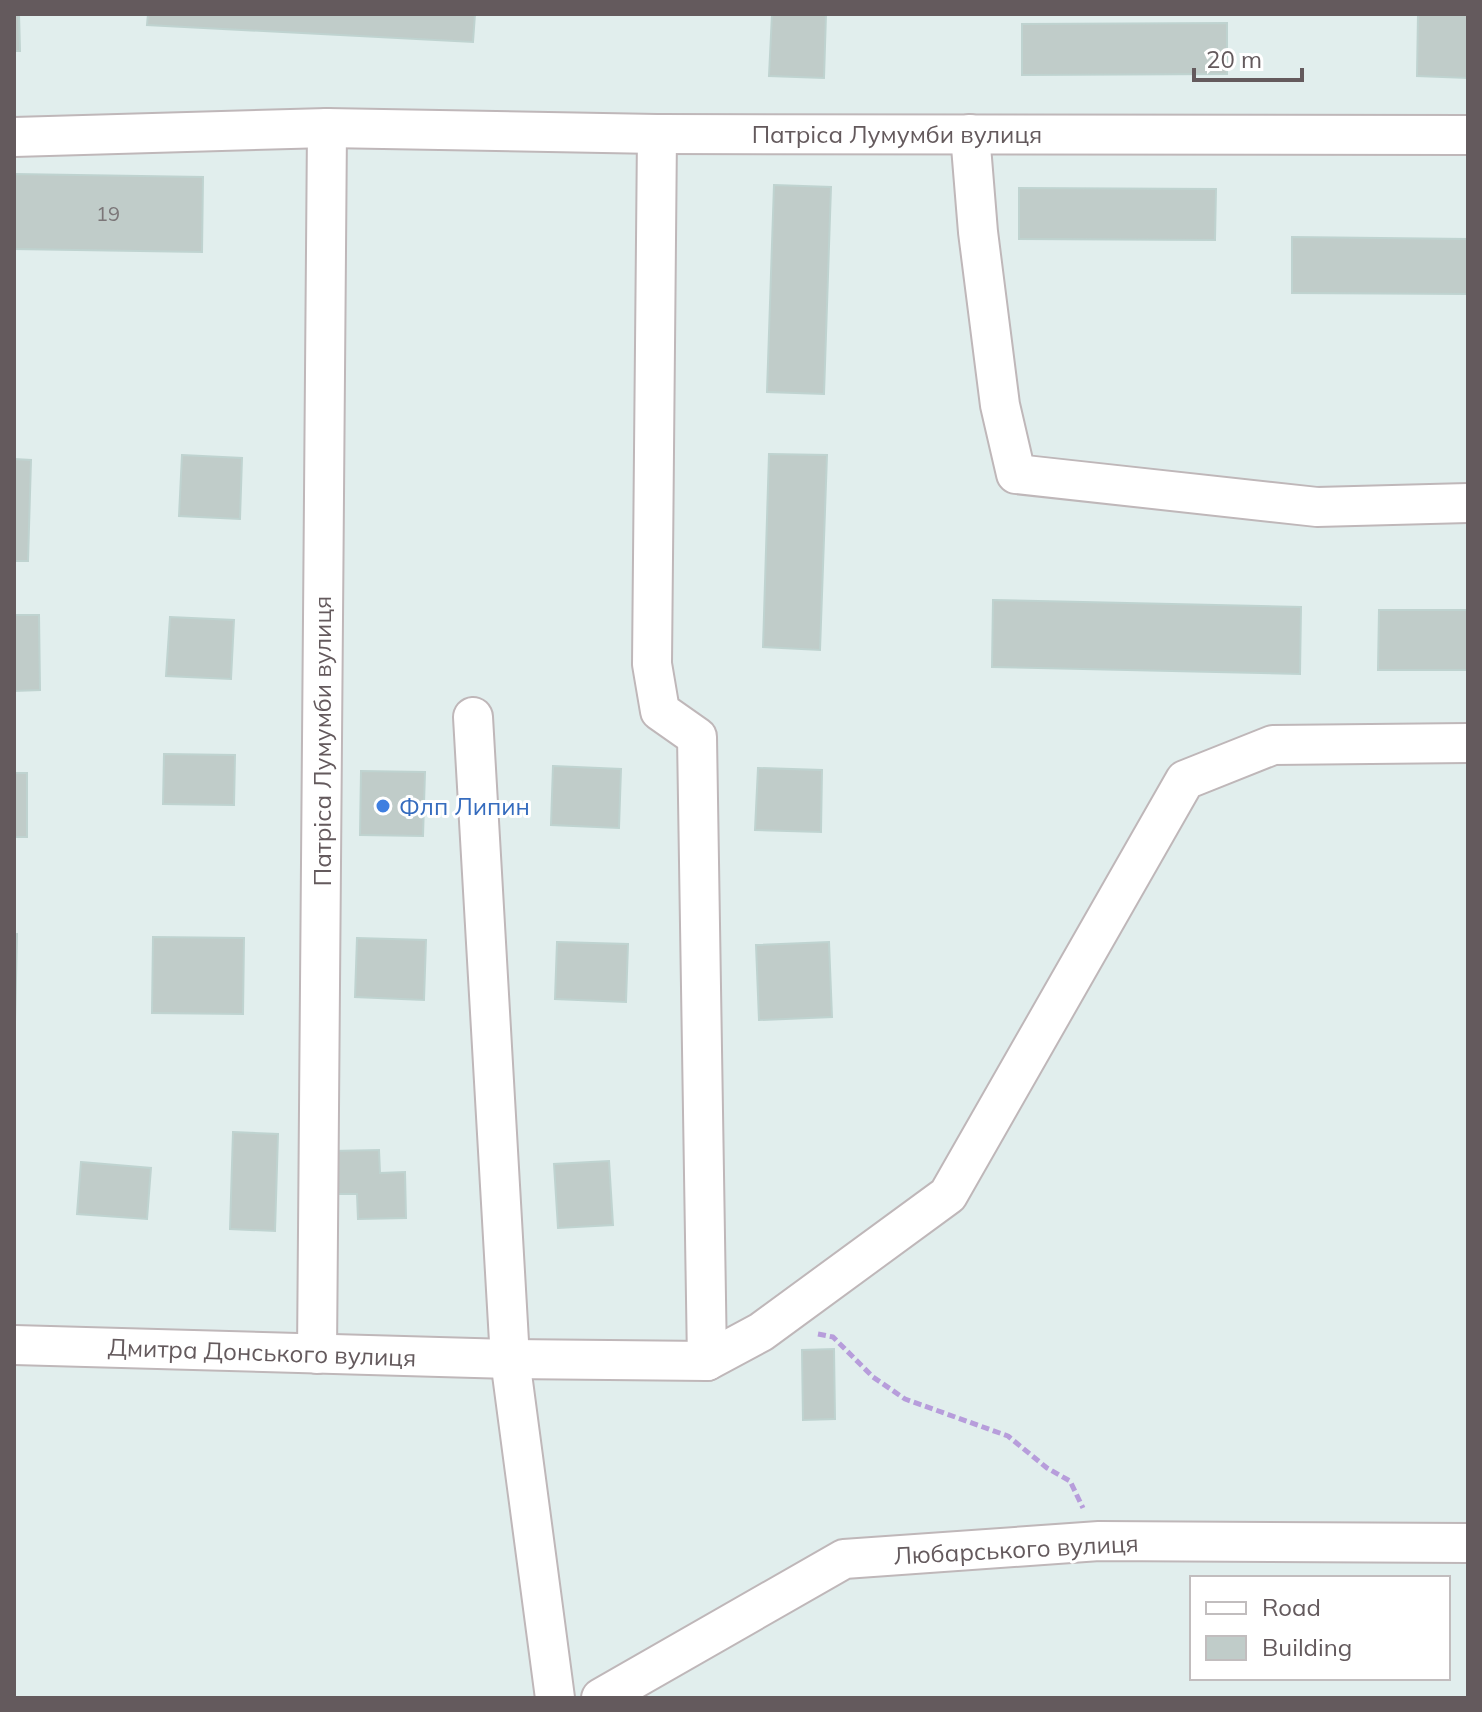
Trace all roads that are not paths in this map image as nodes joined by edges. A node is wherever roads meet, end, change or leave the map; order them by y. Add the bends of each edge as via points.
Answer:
1 (327, 128) junction
2 (657, 134) junction
3 (970, 134) junction
4 (1468, 135) edge
5 (14, 137) edge
6 (1468, 503) edge
7 (473, 717) dead end
8 (1468, 743) edge
9 (14, 1345) edge
10 (317, 1354) junction
11 (510, 1359) junction
12 (707, 1361) junction
13 (1468, 1543) edge
14 (555, 1698) edge
15 (601, 1698) edge

1 - 2 street, Патріса Лумумби вулиця
1 - 5 street, Патріса Лумумби вулиця
1 - 10 street, Патріса Лумумби вулиця
2 - 3 street, Патріса Лумумби вулиця
2 - 12 street via 652,664 660,711 697,737
3 - 4 street, Патріса Лумумби вулиця
3 - 6 street via 1000,405 1016,474 1317,507
7 - 11 street
8 - 12 street via 1273,745 1185,780 948,1195 761,1332
9 - 10 street, Дмитра Донського вулиця
10 - 11 street, Дмитра Донського вулиця
11 - 12 street, Дмитра Донського вулиця
11 - 14 street
13 - 15 street, Любарського вулиця via 1099,1541 844,1559

